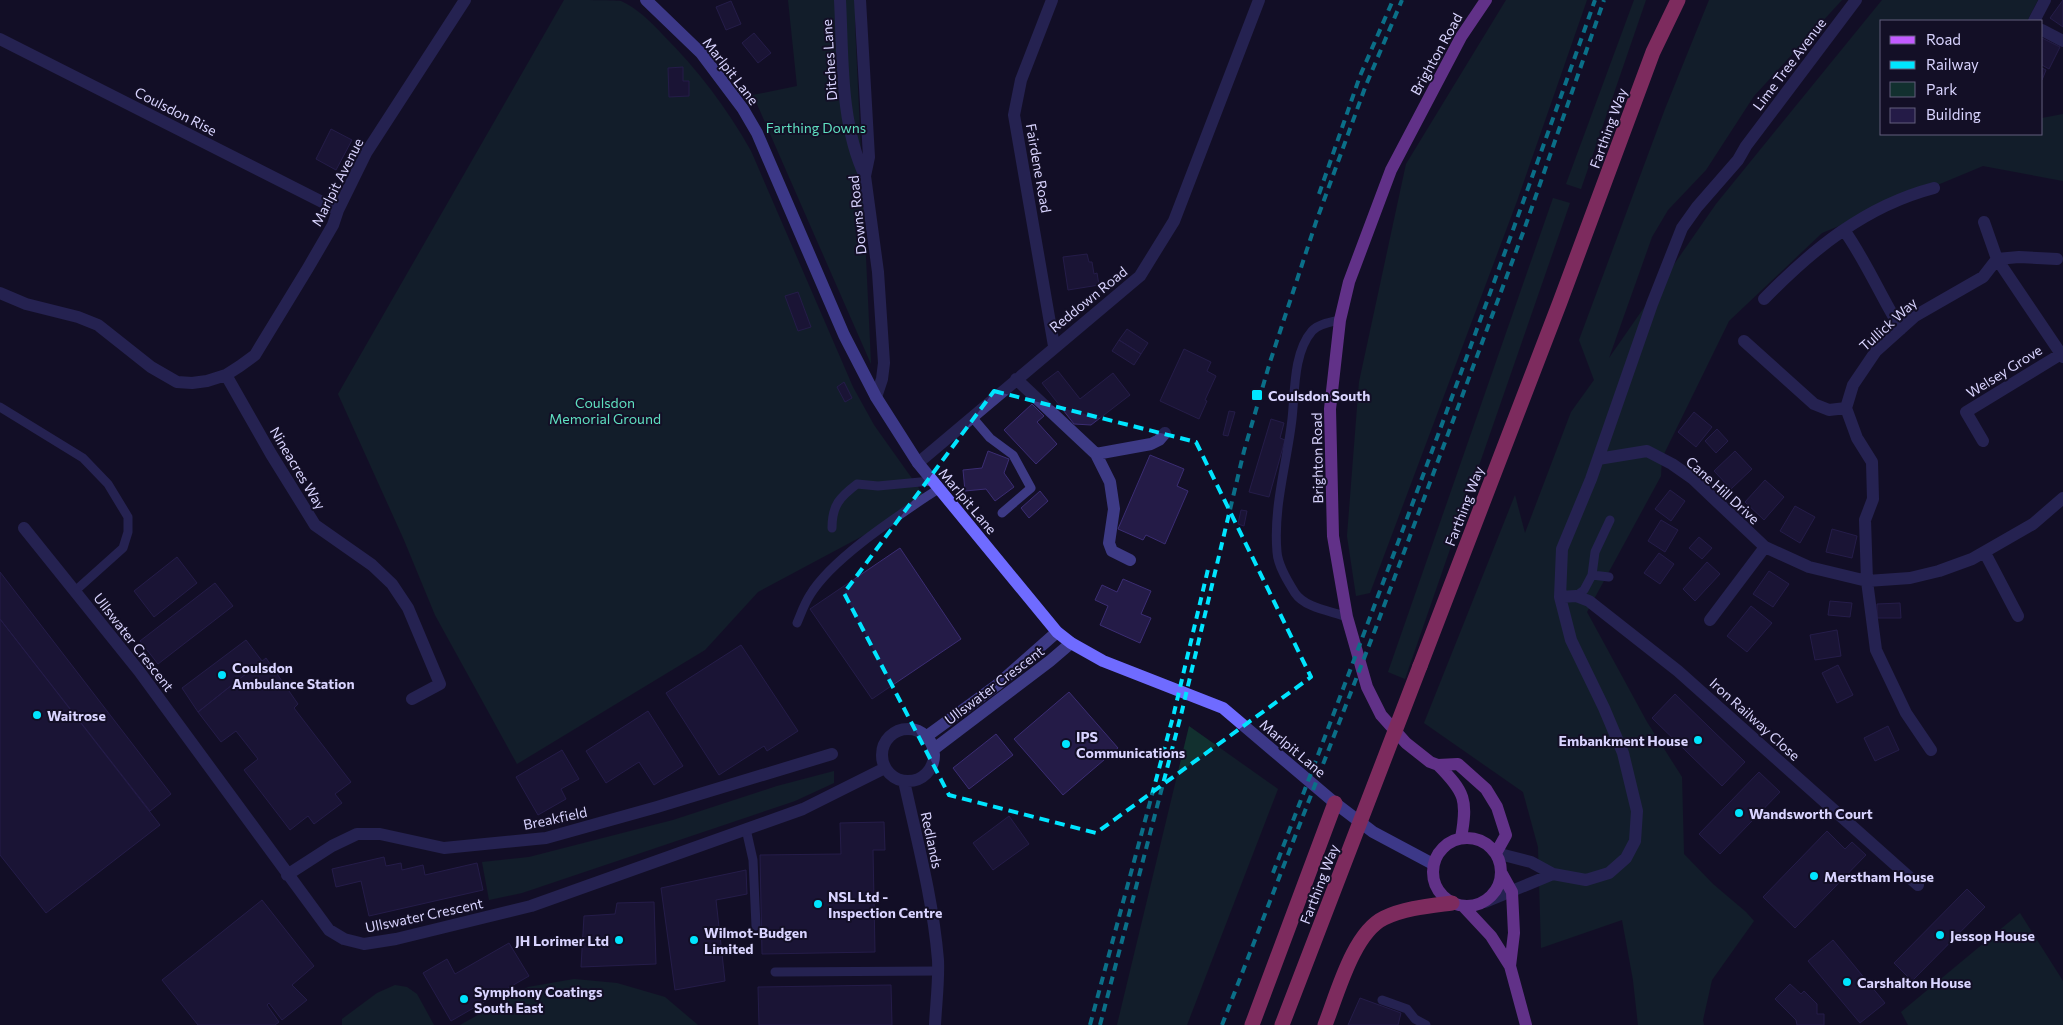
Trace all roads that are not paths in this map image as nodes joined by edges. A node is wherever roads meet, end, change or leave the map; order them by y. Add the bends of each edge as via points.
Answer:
1 (465, 0) edge
2 (840, 0) edge
3 (860, 0) edge
4 (1052, 0) edge
5 (1259, 0) edge
6 (1486, 0) edge
7 (1678, 0) edge
8 (1856, 0) edge
9 (2045, 0) edge
10 (648, 1) edge
11 (2035, 20) edge
12 (2043, 31) edge
13 (0, 39) edge
14 (2063, 41) edge
15 (865, 176) junction
16 (1934, 188) dead end
17 (338, 210) junction
18 (1984, 222) dead end
19 (1844, 230) junction
20 (2057, 259) dead end
21 (1997, 260) junction
22 (0, 293) edge
23 (1764, 300) dead end
24 (1340, 320) junction
25 (1901, 329) junction
26 (1744, 342) dead end
27 (1054, 346) junction
28 (2062, 355) edge
29 (226, 374) junction
30 (1016, 379) junction
31 (876, 397) junction
32 (0, 407) edge
33 (1846, 408) junction
34 (972, 417) junction
35 (1165, 433) dead end
36 (1983, 441) dead end
37 (1096, 454) junction
38 (1598, 459) junction
39 (918, 463) junction
40 (934, 485) junction
41 (2063, 498) edge
42 (1002, 513) dead end
43 (1610, 520) dead end
44 (24, 528) dead end
45 (832, 528) dead end
46 (1764, 548) junction
47 (1985, 553) junction
48 (1130, 560) dead end
49 (1592, 575) junction
50 (1608, 577) dead end
51 (1867, 581) junction
52 (74, 591) junction
53 (1576, 596) junction
54 (1560, 597) junction
55 (2018, 616) dead end
56 (1347, 617) junction
57 (1710, 620) dead end
58 (797, 623) dead end
59 (1057, 632) junction
60 (1071, 643) junction
61 (412, 699) dead end
62 (926, 736) junction
63 (934, 749) junction
64 (1931, 750) dead end
65 (832, 754) dead end
66 (1438, 765) junction
67 (885, 768) junction
68 (904, 781) junction
69 (1334, 803) junction
70 (746, 829) junction
71 (1461, 838) junction
72 (1496, 853) junction
73 (1433, 864) junction
74 (1502, 874) junction
75 (1553, 874) junction
76 (287, 875) junction
77 (1918, 885) dead end
78 (1512, 892) junction
79 (1485, 902) junction
80 (1457, 905) junction
81 (756, 926) dead end
82 (1510, 966) junction
83 (938, 971) junction
84 (775, 972) dead end
85 (1382, 1000) dead end
86 (935, 1025) edge
87 (1252, 1025) edge
88 (1282, 1025) edge
89 (1325, 1025) edge
90 (1426, 1025) edge
91 (1526, 1025) edge

1 - 17 street, Marlpit Avenue via 366,154
2 - 15 street, Ditches Lane via 844,91 857,158
3 - 15 street, Downs Road via 869,157
4 - 27 street, Fairdene Road via 1021,80 1014,115
5 - 27 street, Reddown Road via 1174,221 1161,244 1140,276
6 - 24 main road, Brighton Road via 1460,37 1391,170 1350,282
7 - 88 highway, Farthing Way, bridge via 1653,52
8 - 38 street, Lime Tree Avenue via 1738,160 1682,228
9 - 11 street
10 - 31 main road, Marlpit Lane via 701,53 757,133 844,335
12 - 14 street
13 - 17 street, Coulsdon Rise
15 - 31 street, Downs Road via 878,272 884,363
16 - 19 street via 1894,201
17 - 29 street, Marlpit Avenue via 333,225 255,355
18 - 21 street
19 - 23 street via 1815,250
19 - 25 street
20 - 21 street via 2019,257
21 - 25 street, Tullick Way via 1983,277 1932,305
21 - 28 street
22 - 29 street via 98,325 151,367 177,382 192,383
24 - 56 main road, Brighton Road via 1330,409 1332,525
24 - 56 lane via 1312,330 1300,355 1279,499 1277,553 1296,595 1310,604
25 - 33 street, Tullick Way via 1876,351 1864,367 1852,385
26 - 33 street via 1814,404 1829,410
27 - 30 street, Reddown Road
28 - 36 street, Welsey Grove via 1966,412
29 - 61 street, Nineacres Way via 315,525 372,565 392,584 408,608 440,684
30 - 34 street, Reddown Road
30 - 37 street
31 - 39 main road, Marlpit Lane
32 - 52 lane via 83,458 108,484 128,517 123,548
33 - 51 street via 1857,438 1872,462 1873,499 1865,520
34 - 39 street, Reddown Road
34 - 42 lane via 990,438 1013,455 1031,488
35 - 37 street via 1151,444
37 - 48 street via 1110,482 1114,509 1109,543 1112,551
38 - 46 street, Cane Hill Drive via 1647,451 1662,458 1692,478
38 - 54 street via 1562,549
39 - 40 main road, Marlpit Lane
40 - 45 lane via 857,484 842,496 832,513
40 - 58 lane via 834,568 810,595
40 - 59 main road, Marlpit Lane
41 - 47 street, Cane Hill Drive via 2033,524
43 - 49 lane via 1595,552
44 - 52 street, Ullswater Crescent
46 - 51 street, Cane Hill Drive via 1809,567
46 - 57 street
47 - 51 street, Cane Hill Drive via 1939,571 1910,578
47 - 55 street
49 - 50 lane
49 - 53 lane via 1584,590
51 - 64 street via 1876,650 1906,713
52 - 76 street, Ullswater Crescent via 139,671
53 - 54 street
53 - 77 street, Iron Railway Close via 1588,601 1678,671
54 - 75 street via 1571,640 1623,753 1637,811 1635,841 1626,858 1609,873 1586,880
56 - 66 main road, Brighton Road via 1367,687 1381,714 1406,743
59 - 60 main road, Marlpit Lane
59 - 62 street, Ullswater Crescent via 997,685
60 - 63 street, Ullswater Crescent
60 - 69 main road, Marlpit Lane via 1102,660 1223,708
62 - 63 street
62 - 67 street via 920,731 903,728 889,736 882,752
63 - 68 street via 932,766 927,773 912,781
65 - 76 street, Breakfield via 546,838 444,848 380,834 357,834
66 - 71 main road, Brighton Road via 1456,782 1465,801
66 - 72 main road, Brighton Road via 1458,764 1486,788 1497,807 1506,836
67 - 68 street
67 - 70 street, Ullswater Crescent via 803,809
68 - 83 street, Redlands via 928,889
69 - 73 main road, Marlpit Lane via 1373,832
69 - 87 highway
70 - 76 street, Ullswater Crescent via 531,906 364,944 344,940 328,930
70 - 81 lane via 753,860
71 - 72 main road via 1481,840
71 - 73 main road via 1443,847
72 - 74 main road
72 - 75 street via 1531,862
73 - 80 main road via 1432,874 1438,891
74 - 78 main road
74 - 79 main road via 1496,890
75 - 78 street
78 - 79 street
78 - 82 main road via 1514,933
79 - 80 main road via 1474,906
80 - 82 main road via 1491,936
80 - 89 highway via 1415,908 1382,919 1364,936 1351,957
82 - 91 main road
83 - 84 lane
83 - 86 street, Redlands
85 - 90 lane via 1407,1009

